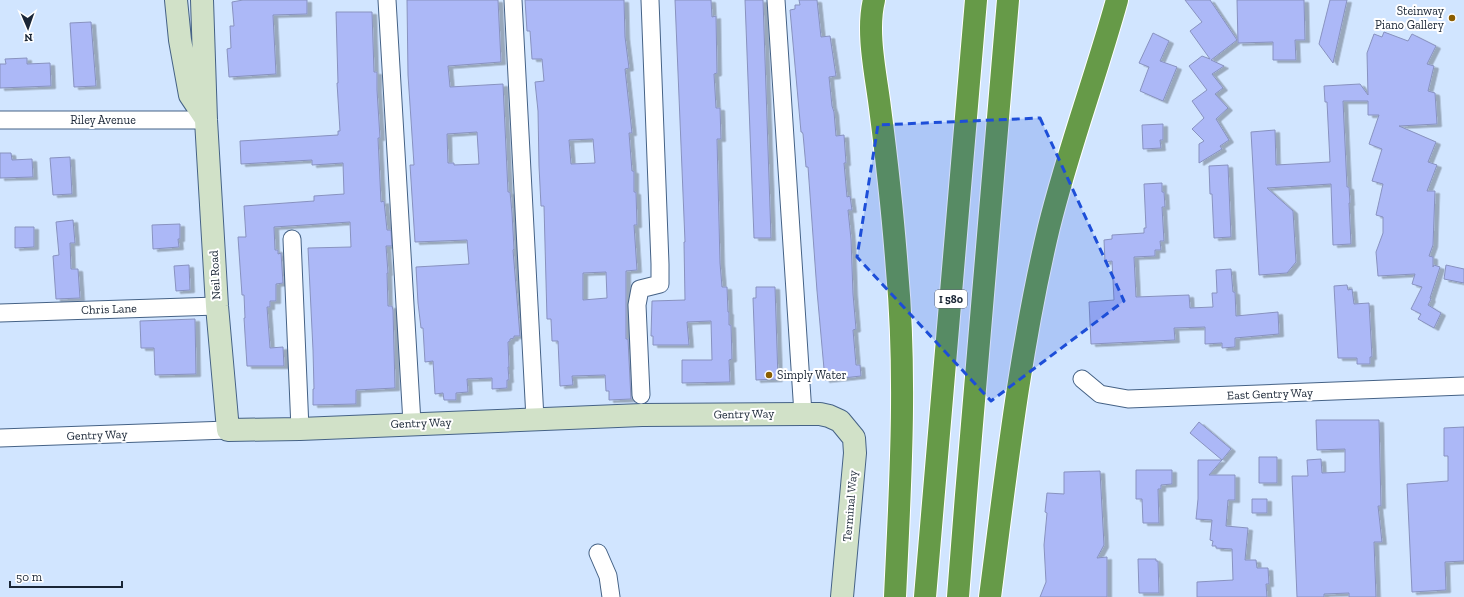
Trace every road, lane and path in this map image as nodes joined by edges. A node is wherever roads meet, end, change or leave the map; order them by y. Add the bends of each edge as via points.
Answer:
1 (176, 0) edge
2 (387, 0) edge
3 (513, 0) edge
4 (650, 0) edge
5 (776, 0) edge
6 (860, 0) edge
7 (874, 0) edge
8 (976, 0) edge
9 (1008, 0) edge
10 (1101, 0) edge
11 (1117, 0) edge
12 (204, 4) edge
13 (873, 48) junction
14 (1091, 87) junction
15 (0, 120) edge
16 (206, 120) junction
17 (292, 239) dead end
18 (217, 306) junction
19 (0, 313) edge
20 (1082, 379) dead end
21 (1464, 386) edge
22 (641, 395) dead end
23 (803, 414) junction
24 (535, 419) junction
25 (840, 421) joint
26 (412, 424) junction
27 (300, 429) junction
28 (228, 430) junction
29 (0, 438) edge
30 (598, 553) dead end
31 (611, 597) edge
32 (842, 597) edge
33 (895, 597) edge
34 (925, 597) edge
35 (958, 597) edge
36 (990, 597) edge

1 - 16 street, Neil Road via 190,95
2 - 26 street
3 - 24 street
4 - 22 street via 660,284 640,289 637,305
5 - 23 street
6 - 13 highway
7 - 13 highway via 871,11
8 - 34 highway, I 580
9 - 35 highway, I 580
10 - 14 highway
11 - 14 highway
12 - 16 street, Neil Road
13 - 33 highway via 898,272 902,378
14 - 36 highway via 1049,227 1023,351
15 - 16 street, Riley Avenue
16 - 18 street, Neil Road
17 - 27 street
18 - 19 street, Chris Lane
18 - 28 street, Neil Road
20 - 21 street, East Gentry Way via 1100,394 1128,399
23 - 24 street, Gentry Way
23 - 25 street, Gentry Way via 829,416
24 - 26 street, Gentry Way
25 - 32 street, Terminal Way via 854,438 855,453
26 - 27 street, Gentry Way
27 - 28 street, Gentry Way
28 - 29 street, Gentry Way
30 - 31 street via 608,576

